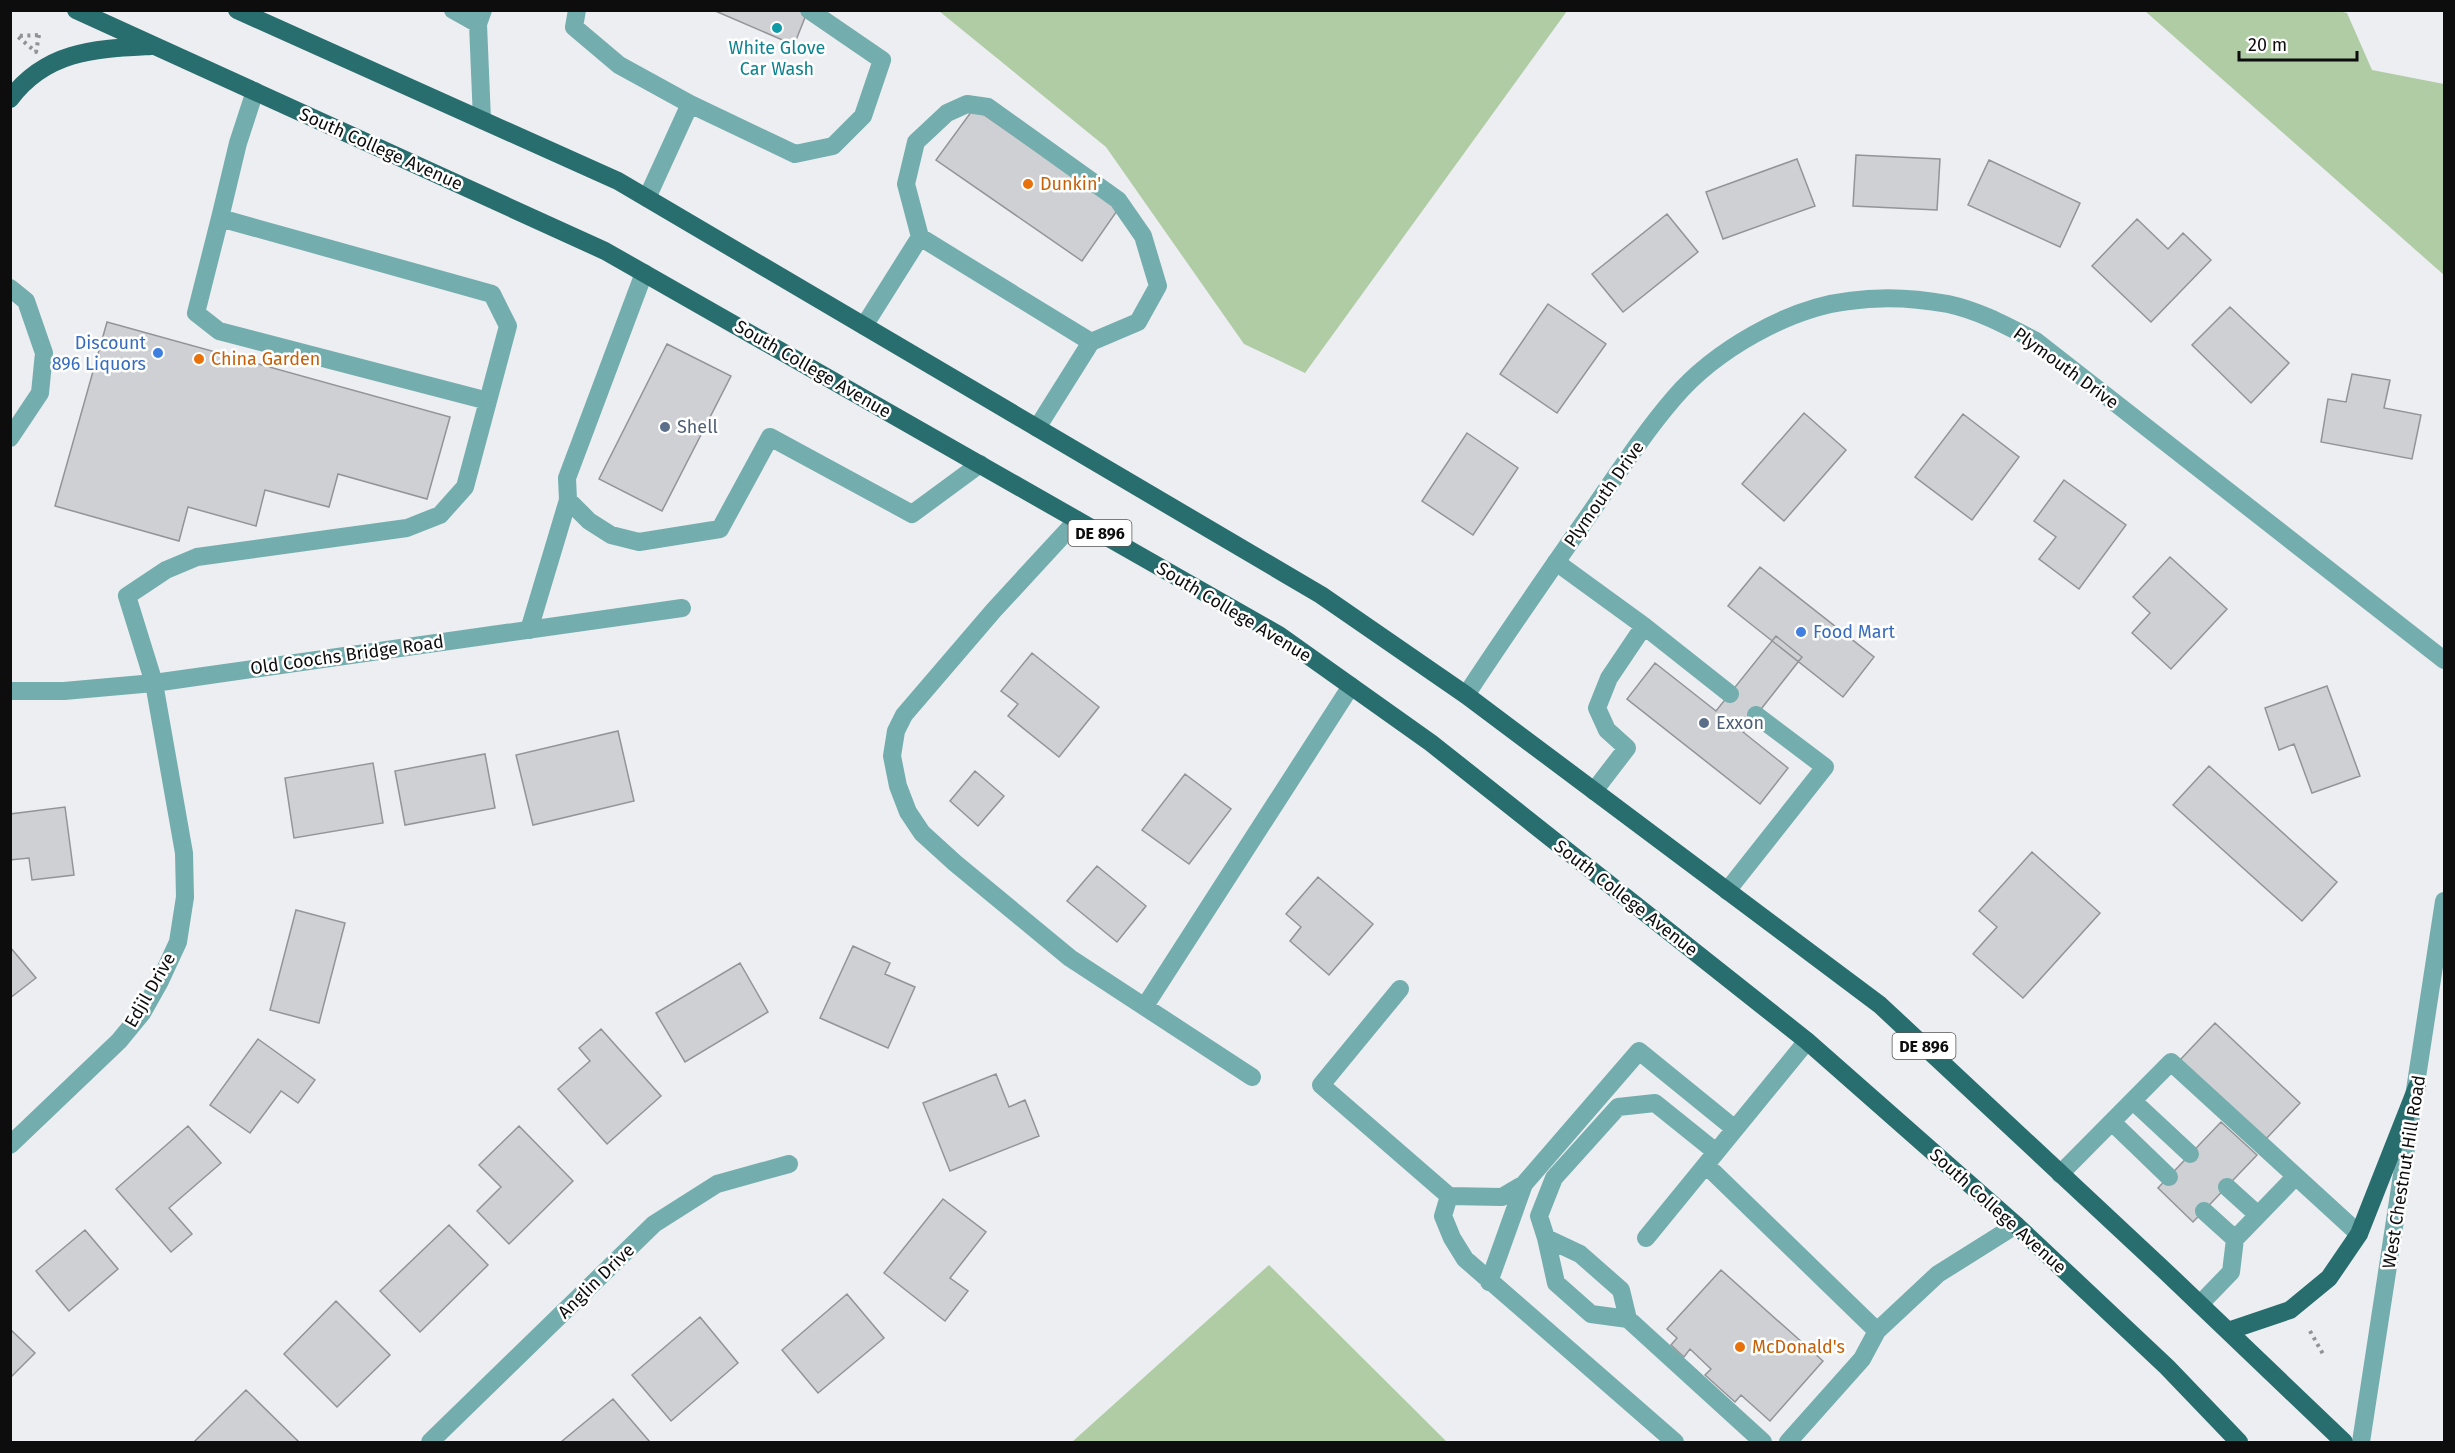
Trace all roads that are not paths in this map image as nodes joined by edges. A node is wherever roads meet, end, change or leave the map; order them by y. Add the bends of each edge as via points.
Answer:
1 (76, 10) edge
2 (237, 10) edge
3 (453, 10) edge
4 (577, 10) edge
5 (809, 10) edge
6 (481, 17) edge
7 (156, 46) junction
8 (255, 91) junction
9 (10, 99) edge
10 (690, 104) junction
11 (482, 120) junction
12 (647, 198) junction
13 (220, 218) junction
14 (920, 237) junction
15 (644, 273) junction
16 (10, 288) edge
17 (864, 326) junction
18 (1091, 342) junction
19 (488, 401) junction
20 (1037, 428) junction
21 (10, 438) edge
22 (980, 464) junction
23 (568, 500) junction
24 (1077, 520) junction
25 (1556, 562) junction
26 (682, 608) dead end
27 (1644, 626) junction
28 (529, 630) junction
29 (2445, 660) edge
30 (154, 682) junction
31 (1351, 687) junction
32 (10, 691) edge
33 (1730, 694) dead end
34 (1466, 695) junction
35 (1756, 715) dead end
36 (1594, 791) junction
37 (1727, 891) junction
38 (2445, 901) edge
39 (1400, 989) dead end
40 (1145, 1006) junction
41 (1807, 1041) junction
42 (1252, 1077) dead end
43 (2417, 1087) junction
44 (2133, 1101) junction
45 (2112, 1122) junction
46 (1735, 1129) junction
47 (10, 1145) edge
48 (2190, 1154) dead end
49 (1711, 1158) junction
50 (789, 1164) dead end
51 (2060, 1174) junction
52 (2169, 1177) dead end
53 (2295, 1177) junction
54 (1524, 1184) junction
55 (2227, 1187) dead end
56 (1449, 1196) junction
57 (2204, 1211) dead end
58 (2259, 1215) junction
59 (2016, 1225) junction
60 (2359, 1234) junction
61 (1646, 1238) dead end
62 (1546, 1239) junction
63 (2235, 1239) junction
64 (1489, 1282) junction
65 (2200, 1305) junction
66 (1628, 1319) junction
67 (1877, 1331) junction
68 (2228, 1331) junction
69 (430, 1443) edge
70 (1675, 1443) edge
71 (1763, 1443) edge
72 (1788, 1443) edge
73 (2239, 1443) edge
74 (2344, 1443) edge
75 (2361, 1443) edge

1 - 7 main road, South College Avenue / DE 896
2 - 11 main road, DE 896
3 - 6 street
4 - 10 street via 574,27 619,65
5 - 10 street via 882,60 863,116 833,146 795,154
6 - 11 street
7 - 8 main road, South College Avenue / DE 896
7 - 9 main road via 96,49 65,57 42,68
8 - 13 street
8 - 15 main road, South College Avenue / DE 896 via 605,251
10 - 12 street
11 - 12 main road, DE 896
12 - 17 main road, DE 896
13 - 19 street via 492,294 508,326
13 - 19 street via 196,313 219,331
14 - 17 street
14 - 18 street
14 - 18 street via 906,184 916,142 947,112 967,104 988,107 1118,200 1143,236 1158,286 1138,322
15 - 22 main road, South College Avenue / DE 896
15 - 23 street via 567,478
16 - 21 street via 26,301 44,353 40,393
17 - 20 main road, DE 896
18 - 20 street
19 - 30 street, Edjil Drive via 465,487 440,515 407,528 197,557 166,570 127,597
20 - 34 main road, DE 896 via 1321,595
22 - 23 street via 912,514 770,437 720,529 639,542 610,535
22 - 24 main road, South College Avenue / DE 896
23 - 28 street
24 - 31 main road, South College Avenue / DE 896 via 1279,635
24 - 40 street via 915,700 896,731 892,756 908,812 922,833 1070,958
25 - 27 street
25 - 29 street, Plymouth Drive via 1675,397 1713,361 1757,333 1799,314 1848,301 1902,298 1949,304 1990,317 2036,341
25 - 34 street, Plymouth Drive
26 - 28 street, Old Coochs Bridge Road
27 - 33 street
27 - 36 street via 1609,678 1597,708 1607,730 1627,748
28 - 30 street, Old Coochs Bridge Road
30 - 32 street, Old Coochs Bridge Road via 64,691
30 - 47 street, Edjil Drive via 183,853 185,897 178,942 146,1005 119,1041
31 - 40 street
31 - 41 main road, South College Avenue / DE 896 via 1431,743
34 - 36 main road, DE 896
35 - 37 street via 1825,767
36 - 37 main road, DE 896
37 - 51 main road, DE 896 via 1880,1005
38 - 43 street, West Chestnut Hill Road
39 - 56 street via 1321,1085
40 - 42 street
41 - 46 street
41 - 59 main road, South College Avenue / DE 896
43 - 60 main road
43 - 75 street, West Chestnut Hill Road
44 - 45 street
44 - 48 street
44 - 53 street via 2171,1062
45 - 51 street
45 - 52 street
46 - 49 street
46 - 54 street via 1639,1051
49 - 61 street
49 - 62 street via 1655,1103 1618,1107 1554,1178 1539,1216
49 - 67 street
50 - 69 street, Anglin Drive via 717,1184 654,1224
51 - 65 main road, DE 896
53 - 58 street
53 - 60 street
54 - 56 street via 1502,1197
54 - 64 street
55 - 58 street
56 - 64 street via 1443,1216 1452,1238
57 - 63 street
58 - 63 street
59 - 67 street via 1938,1274
59 - 73 main road, South College Avenue / DE 896 via 2167,1367
60 - 68 main road via 2329,1278 2290,1310
62 - 66 street via 1580,1254 1621,1290
62 - 66 street via 1556,1283 1591,1314
63 - 65 street via 2231,1272
64 - 70 street
65 - 68 main road, DE 896
66 - 71 street
67 - 72 street via 1862,1359
68 - 74 main road, DE 896

